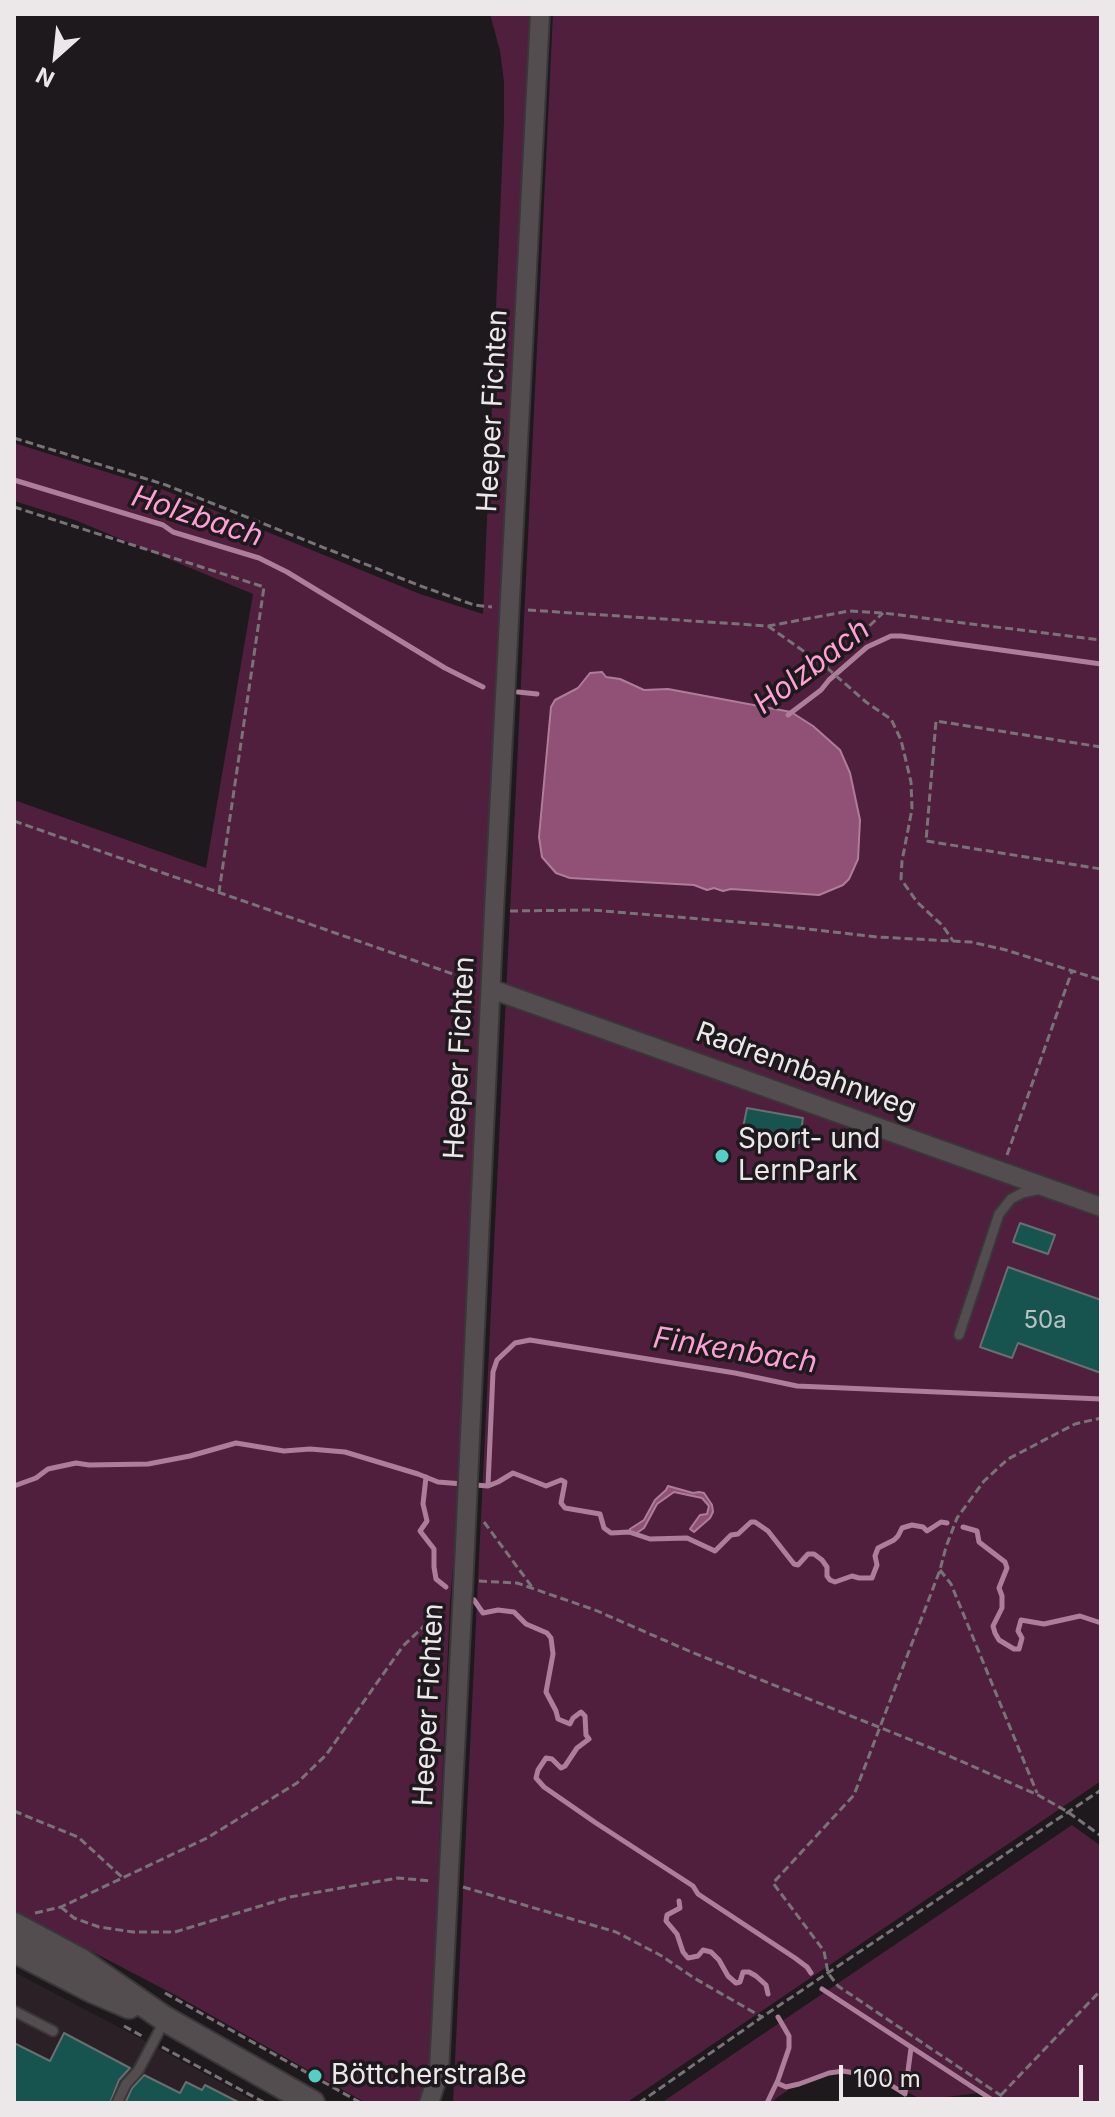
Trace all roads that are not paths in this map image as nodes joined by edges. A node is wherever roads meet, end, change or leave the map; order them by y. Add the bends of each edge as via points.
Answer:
1 (540, 14) edge
2 (491, 989) junction
3 (1048, 1187) junction
4 (1101, 1207) edge
5 (959, 1335) dead end
6 (21, 1919) edge
7 (14, 1950) edge
8 (14, 2011) edge
9 (165, 2019) junction
10 (53, 2031) dead end
11 (117, 2103) edge
12 (312, 2103) edge
13 (429, 2103) edge

1 - 2 street, Heeper Fichten
2 - 3 street, Radrennbahnweg
2 - 13 street, Heeper Fichten via 439,2072
3 - 4 street, Radrennbahnweg
3 - 5 lane via 1022,1193 999,1214
6 - 9 street
7 - 9 street
8 - 10 lane
9 - 11 lane
9 - 12 street

